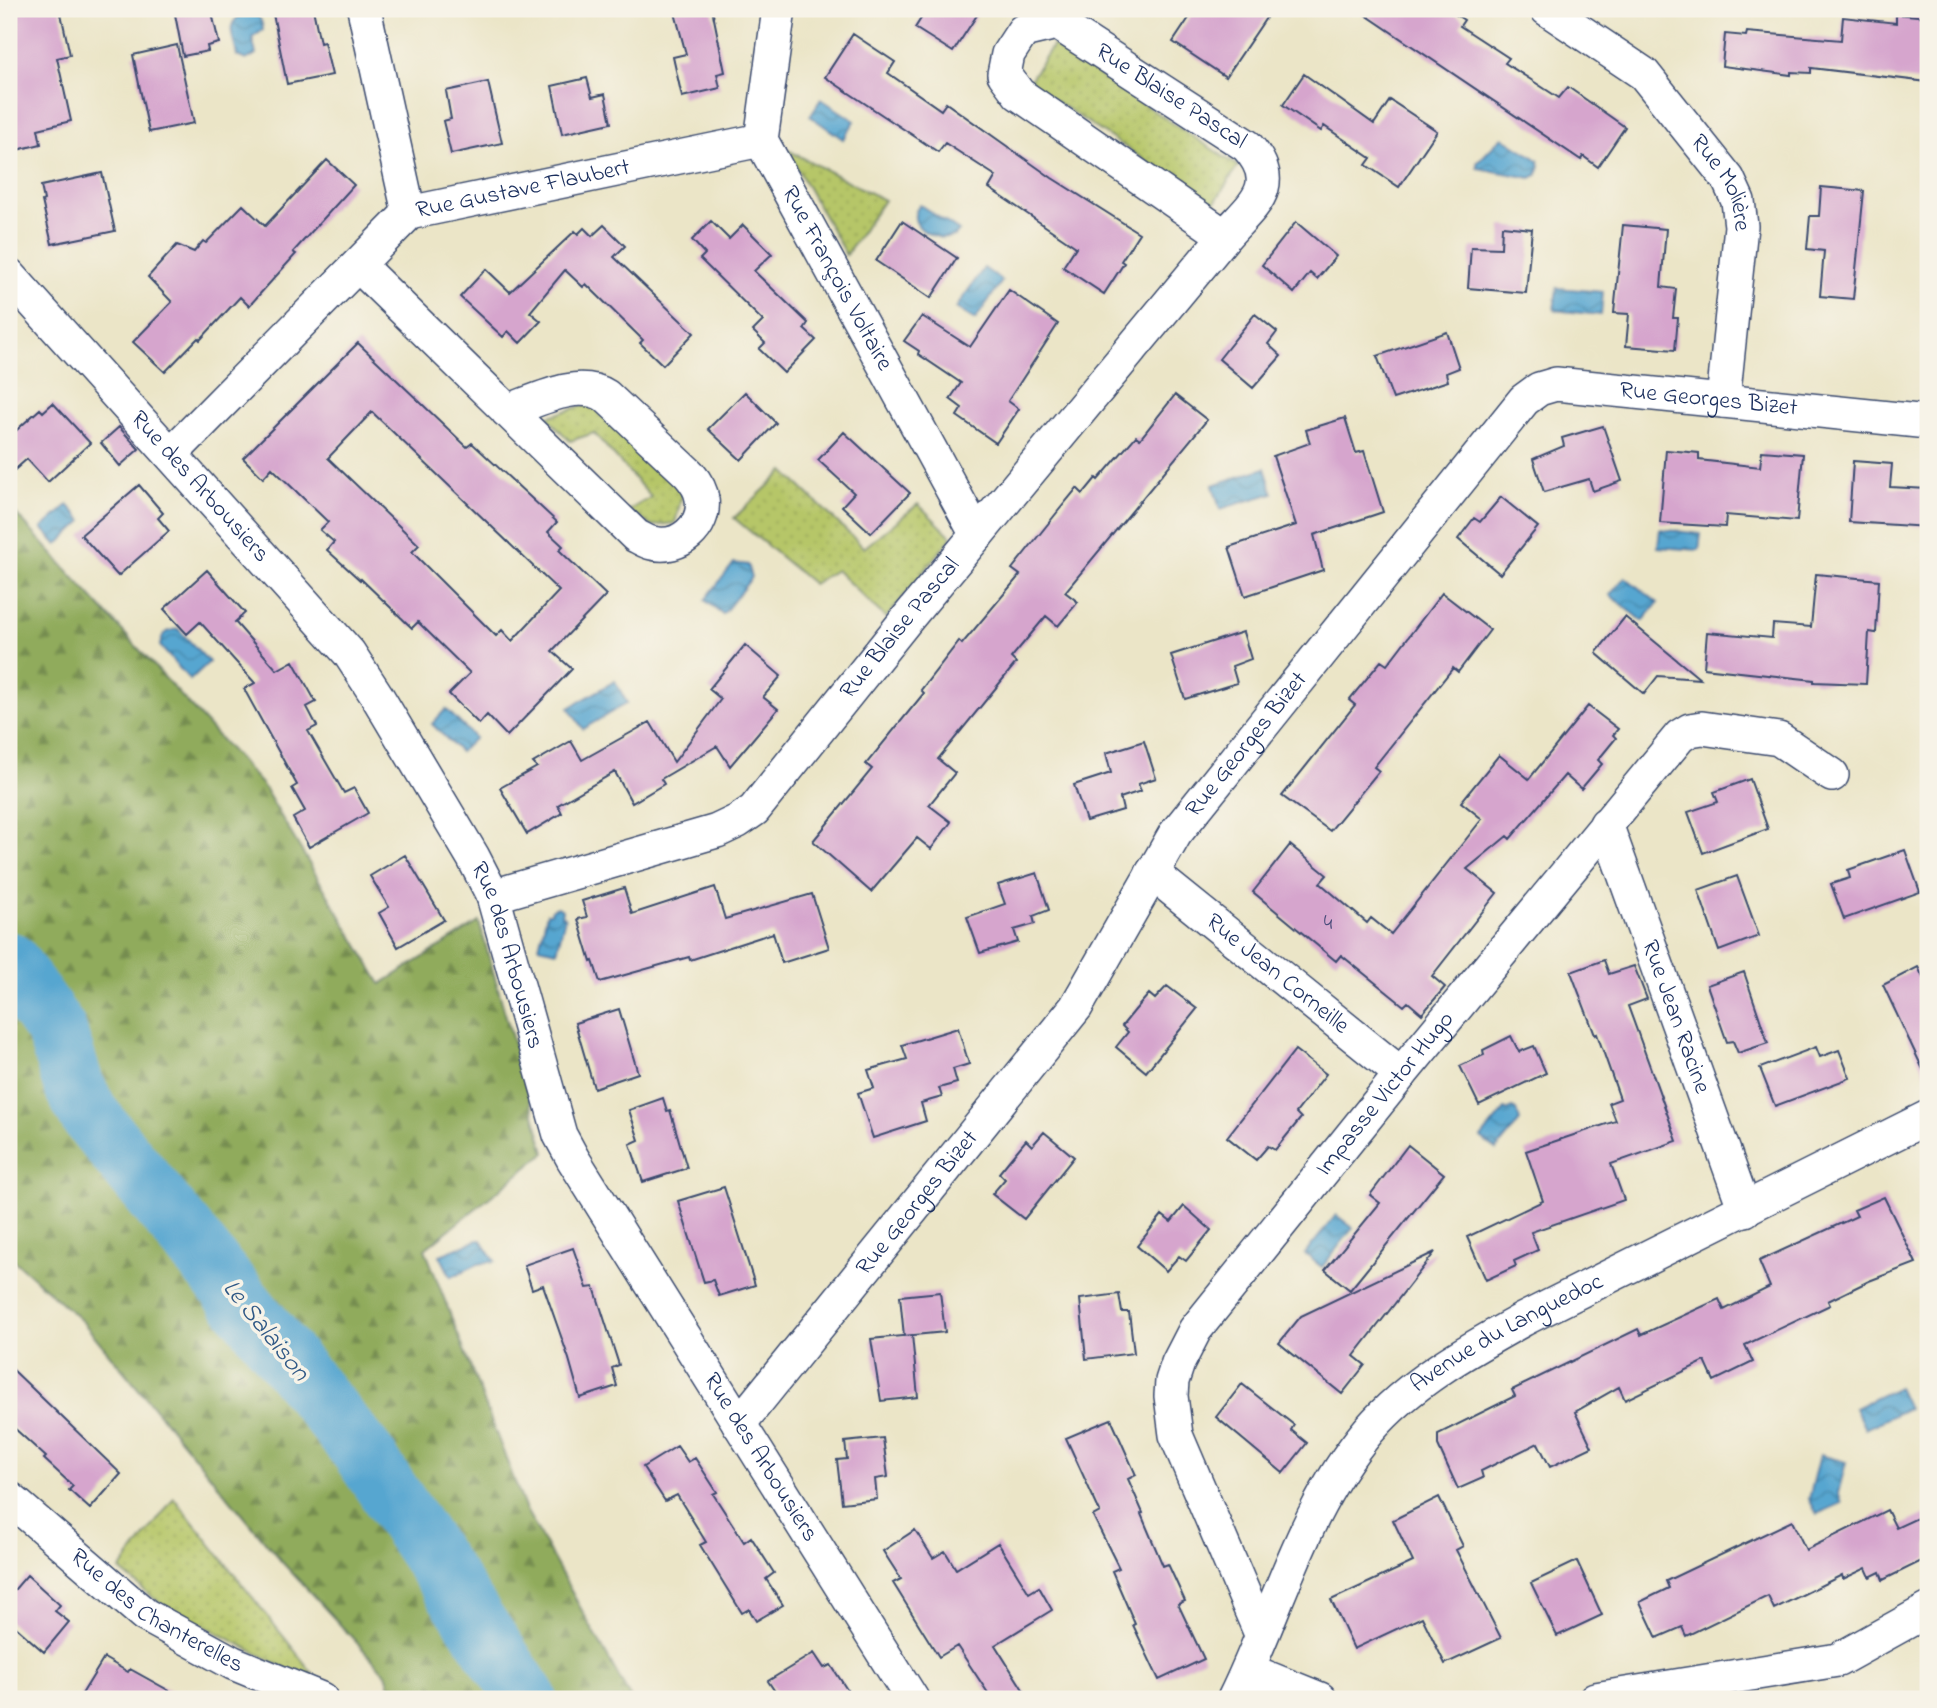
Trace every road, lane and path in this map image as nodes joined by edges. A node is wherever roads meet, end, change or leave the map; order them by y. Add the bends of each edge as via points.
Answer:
1 (364, 9) edge
2 (779, 9) edge
3 (1559, 16) edge
4 (761, 140) junction
5 (409, 214) junction
6 (1225, 236) junction
7 (358, 265) junction
8 (9, 275) edge
9 (1723, 401) junction
10 (507, 411) junction
11 (1928, 422) edge
12 (171, 454) junction
13 (976, 535) junction
14 (1832, 775) dead end
15 (1606, 824) junction
16 (1152, 873) junction
17 (493, 896) junction
18 (1401, 1074) junction
19 (1928, 1117) edge
20 (1745, 1210) junction
21 (739, 1424) junction
22 (9, 1498) edge
23 (1928, 1610) edge
24 (1261, 1634) junction
25 (1241, 1685) edge
26 (321, 1699) edge
27 (912, 1699) edge
28 (1321, 1699) edge
29 (1595, 1699) edge

1 - 5 street
2 - 4 street
3 - 9 street, Rue Molière via 1644,75 1728,179 1738,201 1741,226
4 - 5 street, Rue Gustave Flaubert
4 - 13 street, Rue François Voltaire
5 - 7 street, Rue Gustave Flaubert
6 - 6 street, Rue Blaise Pascal via 1262,193 1259,160 1247,146 1057,23 1023,31 1008,54 1004,74 1019,94
6 - 13 street, Rue Blaise Pascal
7 - 10 street
7 - 12 street, Rue Gustave Flaubert
8 - 12 street, Rue des Arbousiers
9 - 11 street, Rue Georges Bizet
9 - 16 street, Rue Georges Bizet via 1556,384 1539,389 1524,401 1175,834
10 - 10 street via 568,391 596,389 697,484 702,498 697,526 669,544 636,536
12 - 17 street, Rue des Arbousiers via 349,653
13 - 17 street, Rue Blaise Pascal via 746,816 717,831
14 - 15 street, Impasse Victor Hugo via 1779,739 1690,730 1667,749
15 - 18 street, Impasse Victor Hugo
15 - 20 street, Rue Jean Racine
16 - 18 street, Rue Jean Corneille
16 - 21 street, Rue Georges Bizet via 1076,1007
17 - 21 street, Rue des Arbousiers via 561,1135
18 - 24 street, Impasse Victor Hugo via 1195,1330 1172,1381 1176,1435
19 - 20 street, Avenue du Languedoc
20 - 24 street, Avenue du Languedoc via 1524,1319 1415,1387 1370,1429 1333,1482
21 - 27 street, Rue des Arbousiers
22 - 26 street, Rue des Chanterelles via 145,1615 233,1663
23 - 29 street via 1838,1660
24 - 25 street, Avenue du Languedoc
25 - 28 street

